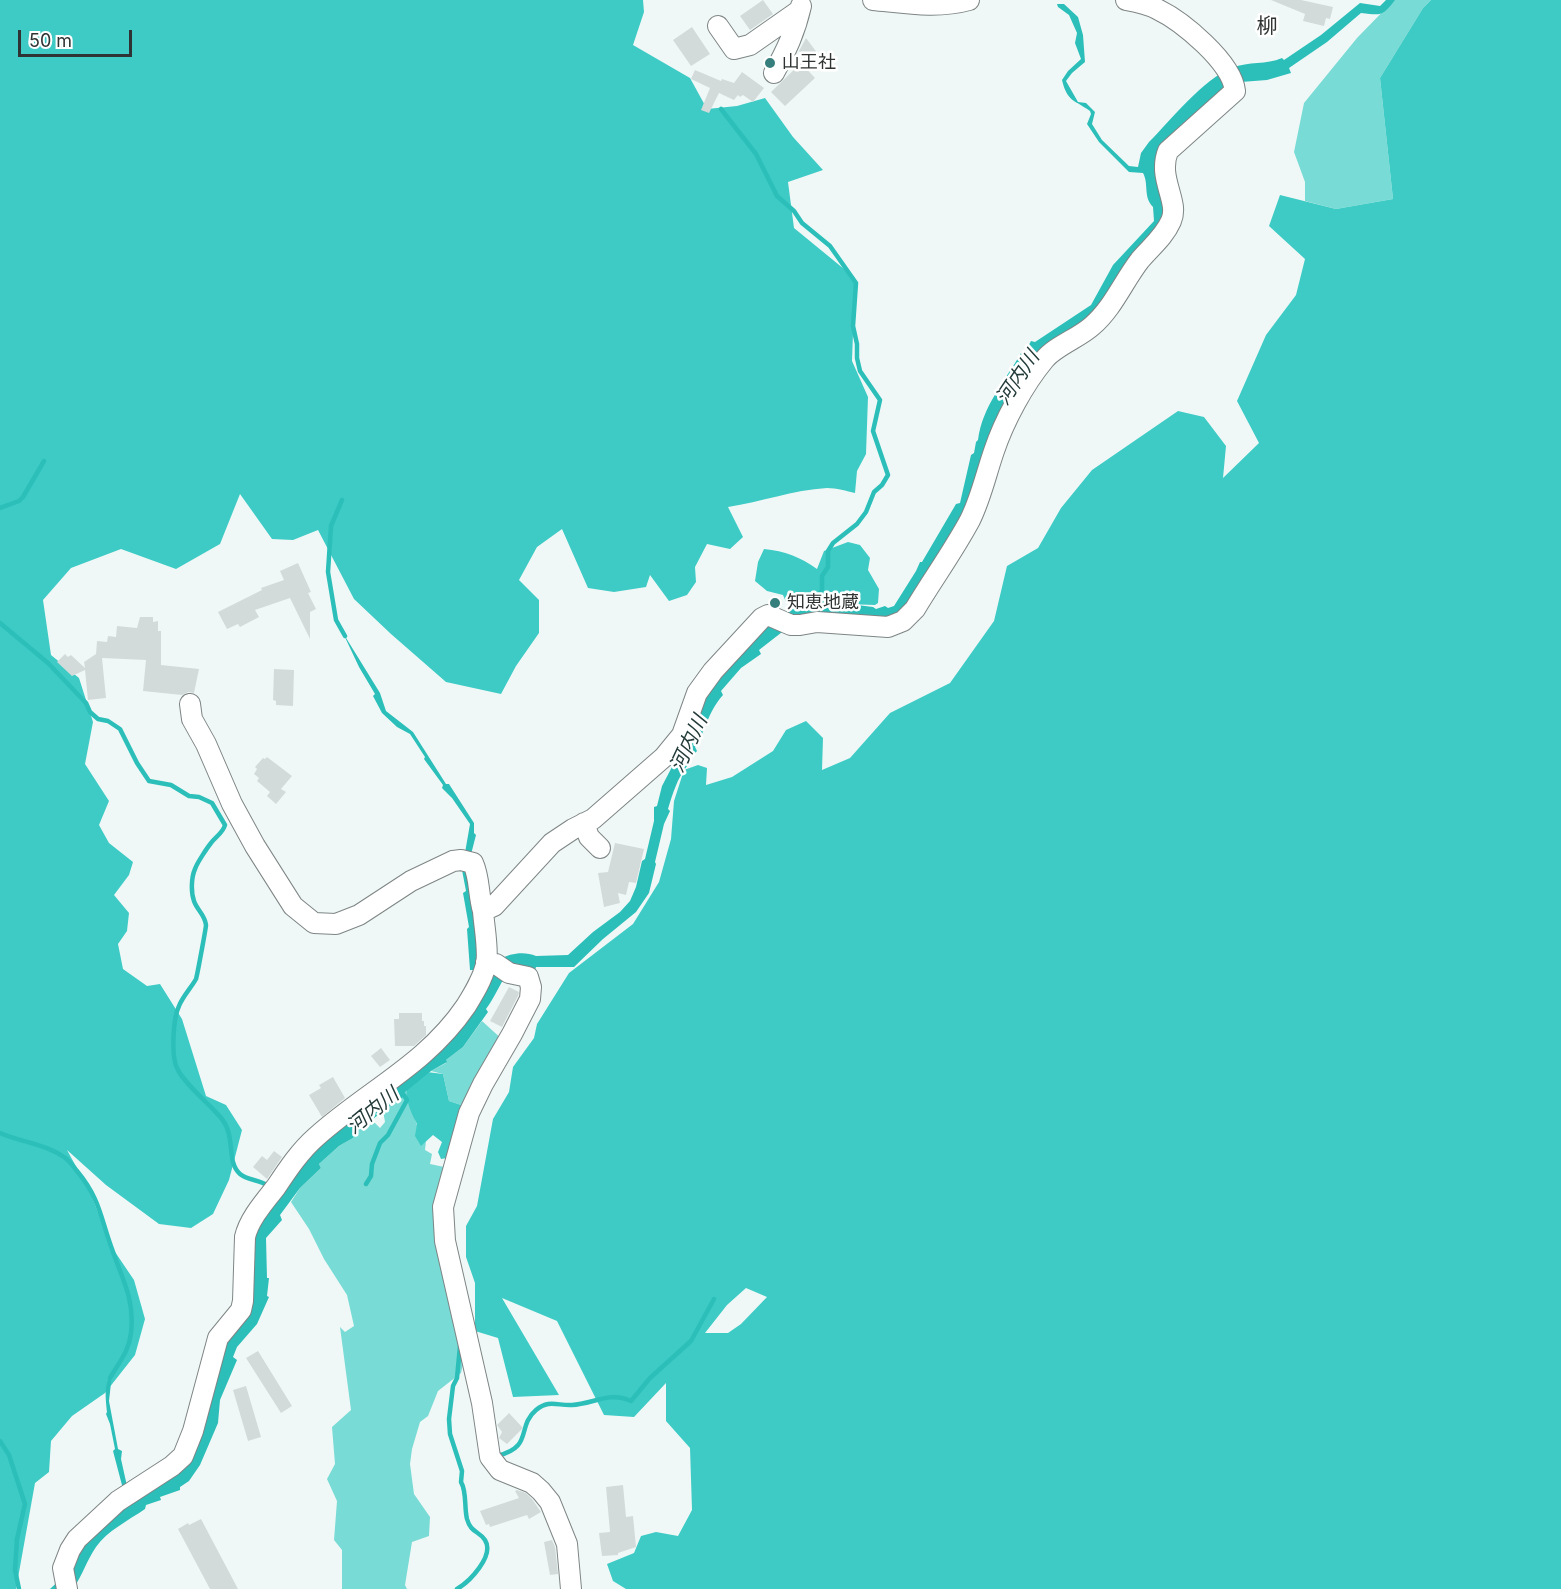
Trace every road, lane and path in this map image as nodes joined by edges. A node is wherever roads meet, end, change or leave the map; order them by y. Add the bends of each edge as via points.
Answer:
1 (873, 0) edge
2 (969, 0) edge
3 (1126, 0) edge
4 (801, 5) edge
5 (718, 26) dead end
6 (774, 73) dead end
7 (190, 704) dead end
8 (585, 823) junction
9 (600, 848) dead end
10 (483, 911) junction
11 (491, 969) junction
12 (65, 1582) edge
13 (571, 1589) edge

1 - 2 street via 925,5
3 - 8 street via 1159,10 1193,34 1231,77 1235,91 1168,151 1164,174 1172,219 1161,239 1140,261 1105,315 1045,357 1017,399 994,449 985,485 970,519 915,609 903,621 888,627 817,622 800,626 768,615 762,618 697,693 682,735 664,757
4 - 5 street via 750,45 734,49
4 - 6 street via 790,46
7 - 10 street via 192,719 255,846 293,906 314,923 336,924 359,915 411,881 467,861 476,870
8 - 9 street via 589,837
8 - 10 street via 552,843 494,906
10 - 11 street
11 - 12 street via 439,1041 315,1138 265,1202 245,1237 241,1310 218,1338 183,1456 87,1528 64,1562
11 - 13 street via 528,977 530,999 469,1113 443,1207 445,1241 482,1403 490,1457 500,1470 532,1483 550,1502 567,1544

